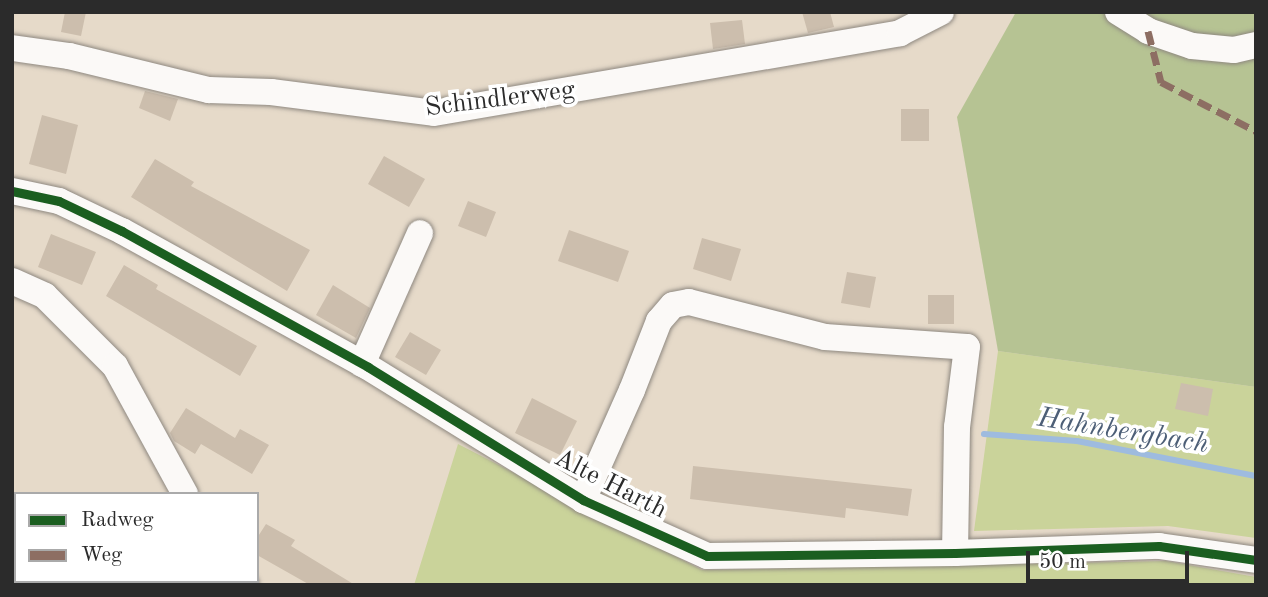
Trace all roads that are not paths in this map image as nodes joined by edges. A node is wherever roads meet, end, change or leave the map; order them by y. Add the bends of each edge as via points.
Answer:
1 (941, 12) edge
2 (1118, 12) edge
3 (1256, 45) edge
4 (12, 48) edge
5 (12, 191) edge
6 (420, 233) dead end
7 (12, 281) edge
8 (362, 365) junction
9 (184, 492) edge
10 (583, 500) junction
11 (955, 553) junction
12 (1256, 560) edge

1 - 4 street, Schindlerweg via 900,33 435,113 271,92 209,90 69,56
2 - 3 street via 1148,30 1192,46 1234,50
5 - 8 street, Alte Harth via 59,201 122,232
6 - 8 street
7 - 9 street via 45,296 115,366
8 - 10 street, Alte Harth
10 - 11 street, Alte Harth via 707,556
10 - 11 street, Alte Harth via 659,321 673,305 689,302 825,337 967,347 957,427
11 - 12 street, Alte Harth via 1159,546

